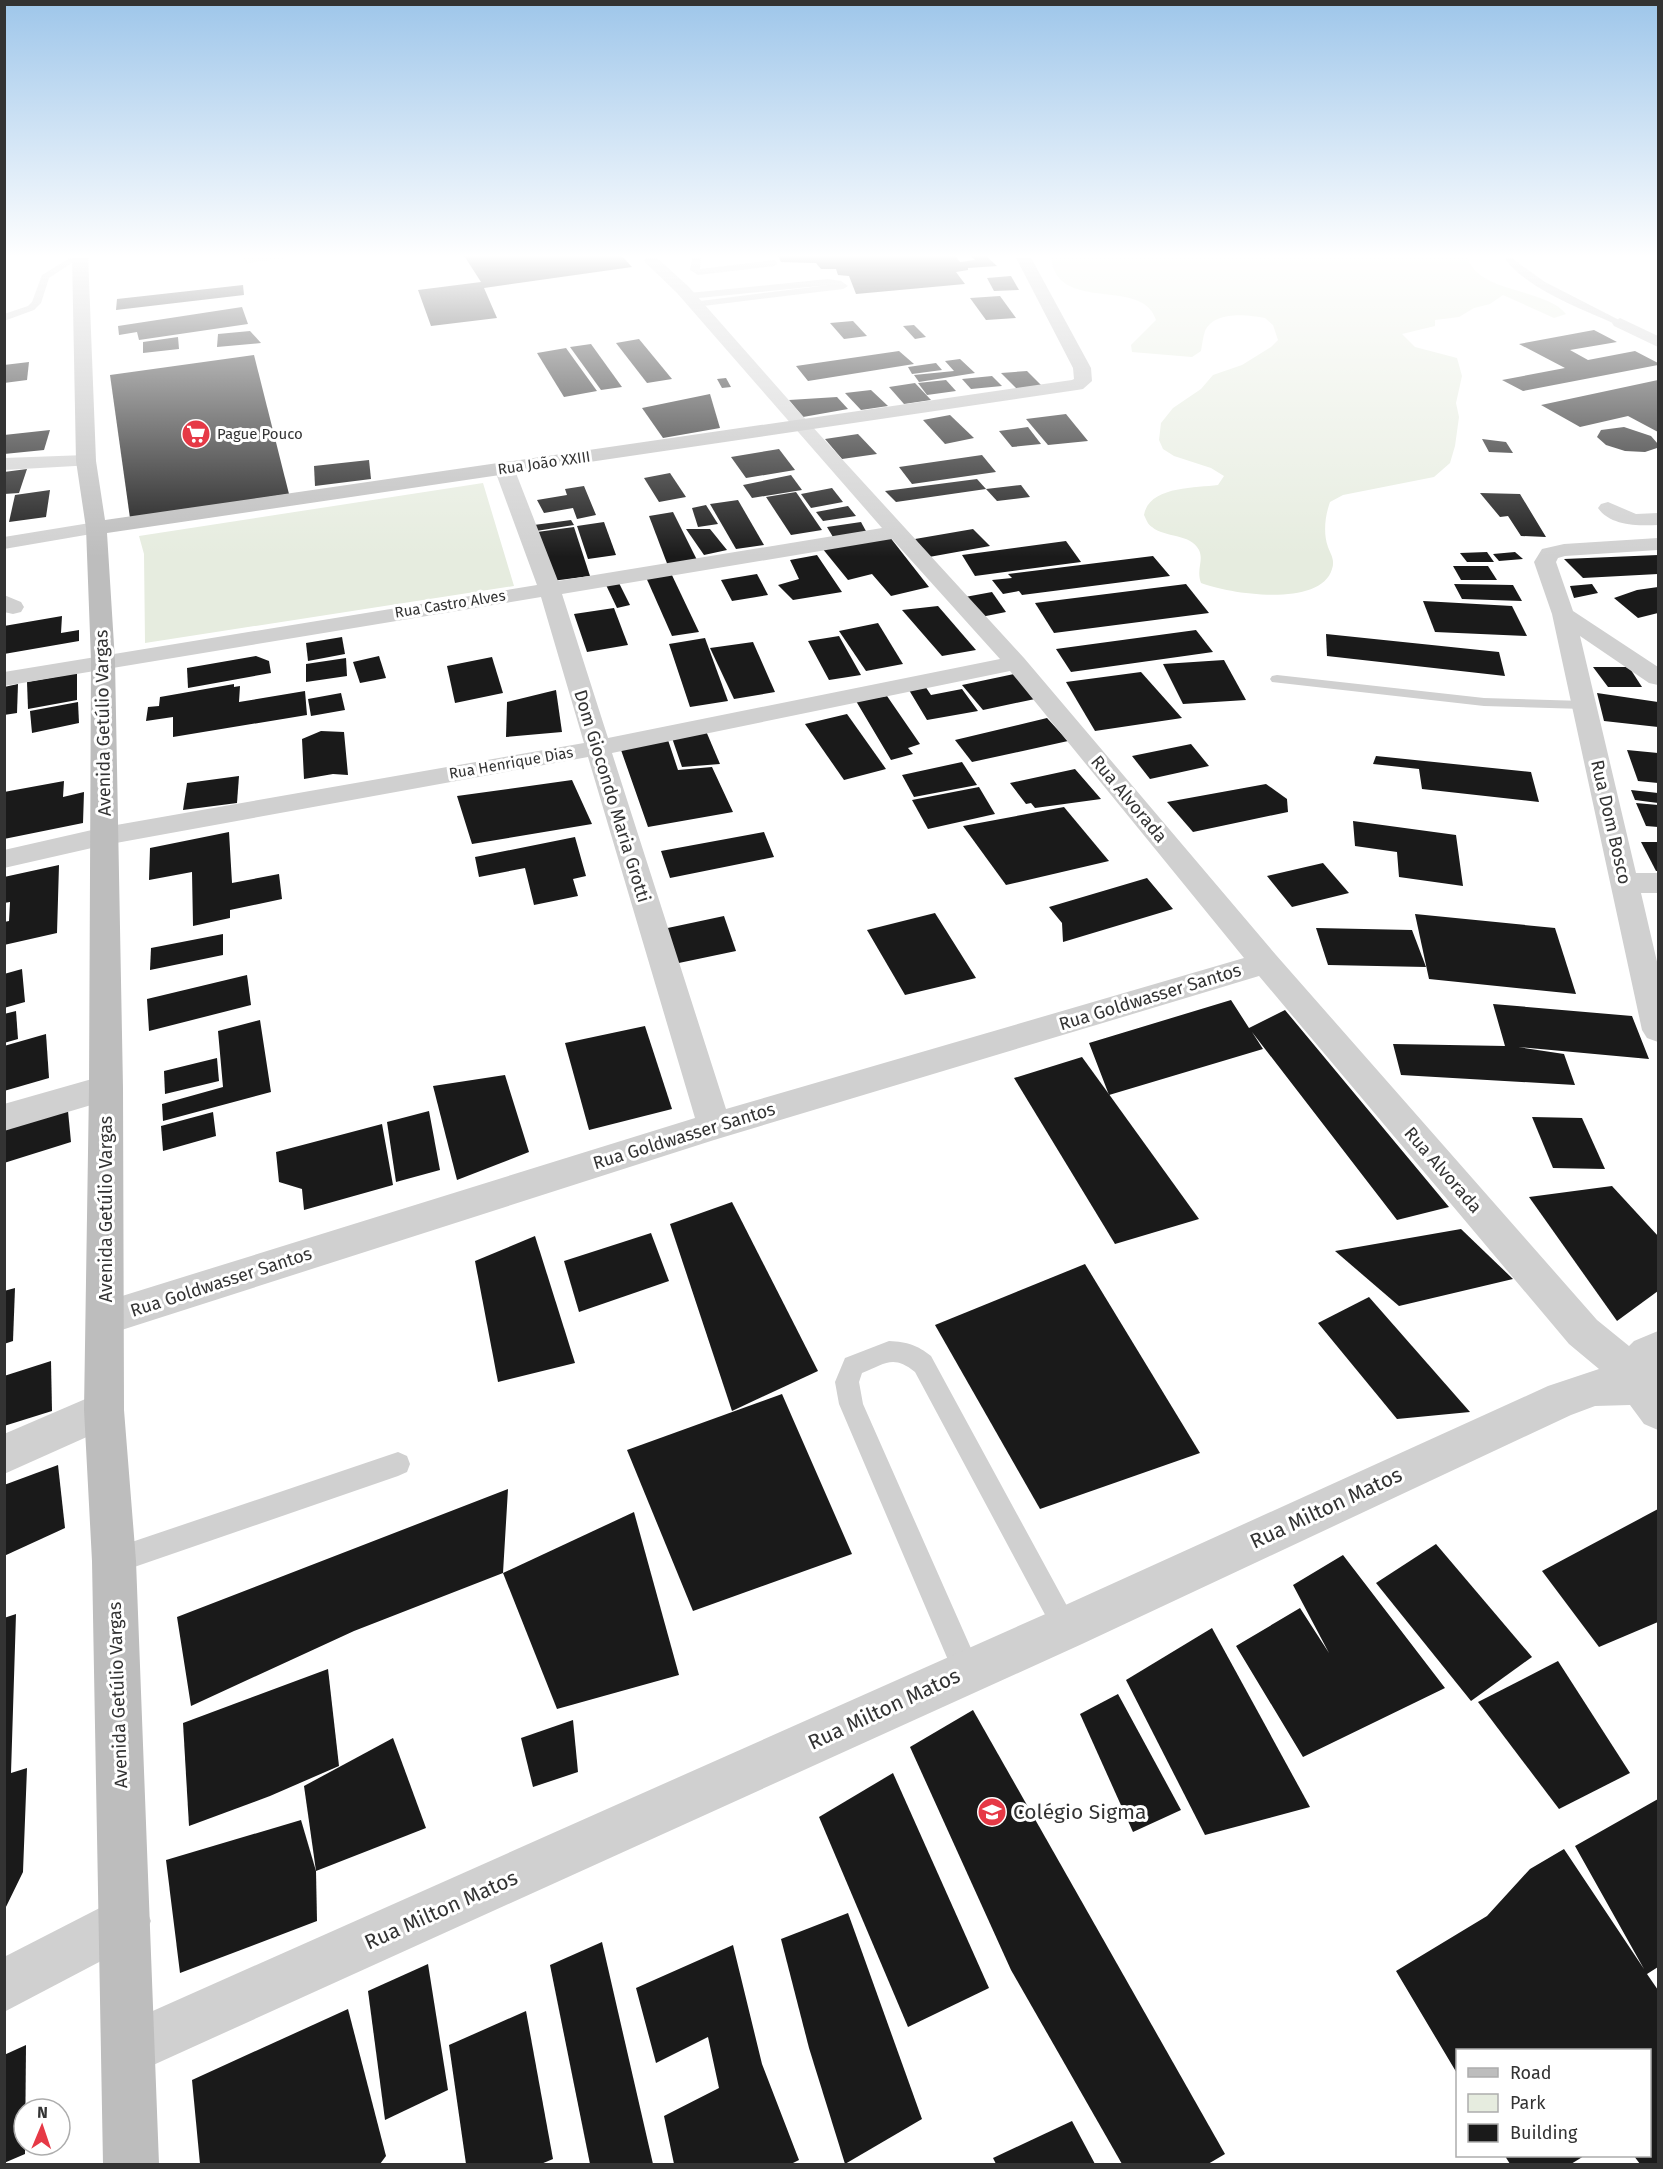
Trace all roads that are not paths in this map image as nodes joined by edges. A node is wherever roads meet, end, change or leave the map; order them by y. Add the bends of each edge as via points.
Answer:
1 (83, 355) edge
2 (740, 355) edge
3 (1075, 355) edge
4 (802, 427) junction
5 (86, 460) junction
6 (4, 464) edge
7 (504, 468) junction
8 (1608, 508) dead end
9 (1659, 519) edge
10 (96, 528) junction
11 (897, 531) junction
12 (4, 543) edge
13 (1659, 544) edge
14 (549, 588) junction
15 (1563, 614) junction
16 (103, 661) junction
17 (1016, 663) junction
18 (1659, 678) edge
19 (4, 679) edge
20 (1277, 679) dead end
21 (1584, 705) junction
22 (597, 748) junction
23 (105, 836) junction
24 (4, 860) edge
25 (1626, 883) junction
26 (1659, 883) edge
27 (1265, 963) junction
28 (1659, 1030) edge
29 (106, 1088) junction
30 (4, 1118) edge
31 (714, 1126) junction
32 (106, 1318) junction
33 (1649, 1375) edge
34 (104, 1410) junction
35 (4, 1454) edge
36 (398, 1464) dead end
37 (114, 1561) junction
38 (1066, 1628) junction
39 (967, 1671) junction
40 (125, 1921) junction
41 (4, 1986) edge
42 (129, 2049) junction
43 (131, 2164) edge

1 - 5 street, Avenida Getúlio Vargas
2 - 4 street, Rua Alvorada
3 - 4 street, Rua João XXIII via 1083,381 1066,388
4 - 7 street, Rua João XXIII
4 - 11 street, Rua Alvorada
5 - 6 street
5 - 10 street, Avenida Getúlio Vargas
7 - 10 street, Rua João XXIII
7 - 14 street, Dom Giocondo Maria Grotti
8 - 9 street via 1633,520
10 - 12 street, Rua João XXIII
10 - 16 street, Avenida Getúlio Vargas
11 - 14 street, Rua Castro Alves
11 - 17 street, Rua Alvorada
13 - 15 street, Rua Dom Bosco via 1550,554 1545,562
14 - 16 street, Rua Castro Alves
14 - 22 street, Dom Giocondo Maria Grotti
15 - 18 street
15 - 21 street, Rua Dom Bosco
16 - 19 street, Rua Castro Alves
16 - 23 street, Avenida Getúlio Vargas
17 - 22 street, Rua Henrique Dias
17 - 27 street, Rua Alvorada
20 - 21 lane via 1484,702
21 - 25 street, Rua Dom Bosco
22 - 23 street, Rua Henrique Dias
22 - 31 street, Dom Giocondo Maria Grotti
23 - 24 street, Rua Henrique Dias
23 - 29 street, Avenida Getúlio Vargas
25 - 26 street
25 - 28 street, Rua Dom Bosco
27 - 31 street, Rua Goldwasser Santos
27 - 33 street, Rua Alvorada via 1583,1332
29 - 30 street
29 - 32 street, Avenida Getúlio Vargas
31 - 32 street, Rua Goldwasser Santos
32 - 34 street, Avenida Getúlio Vargas
33 - 38 street, Rua Milton Matos via 1562,1399
34 - 35 street
34 - 37 street, Avenida Getúlio Vargas
36 - 37 lane
37 - 40 street, Avenida Getúlio Vargas
38 - 39 street, Rua Milton Matos
38 - 39 lane via 923,1364 908,1352 890,1351 853,1366 847,1382 851,1404
39 - 42 street, Rua Milton Matos
40 - 41 street
40 - 42 street, Avenida Getúlio Vargas
42 - 43 street, Avenida Getúlio Vargas

